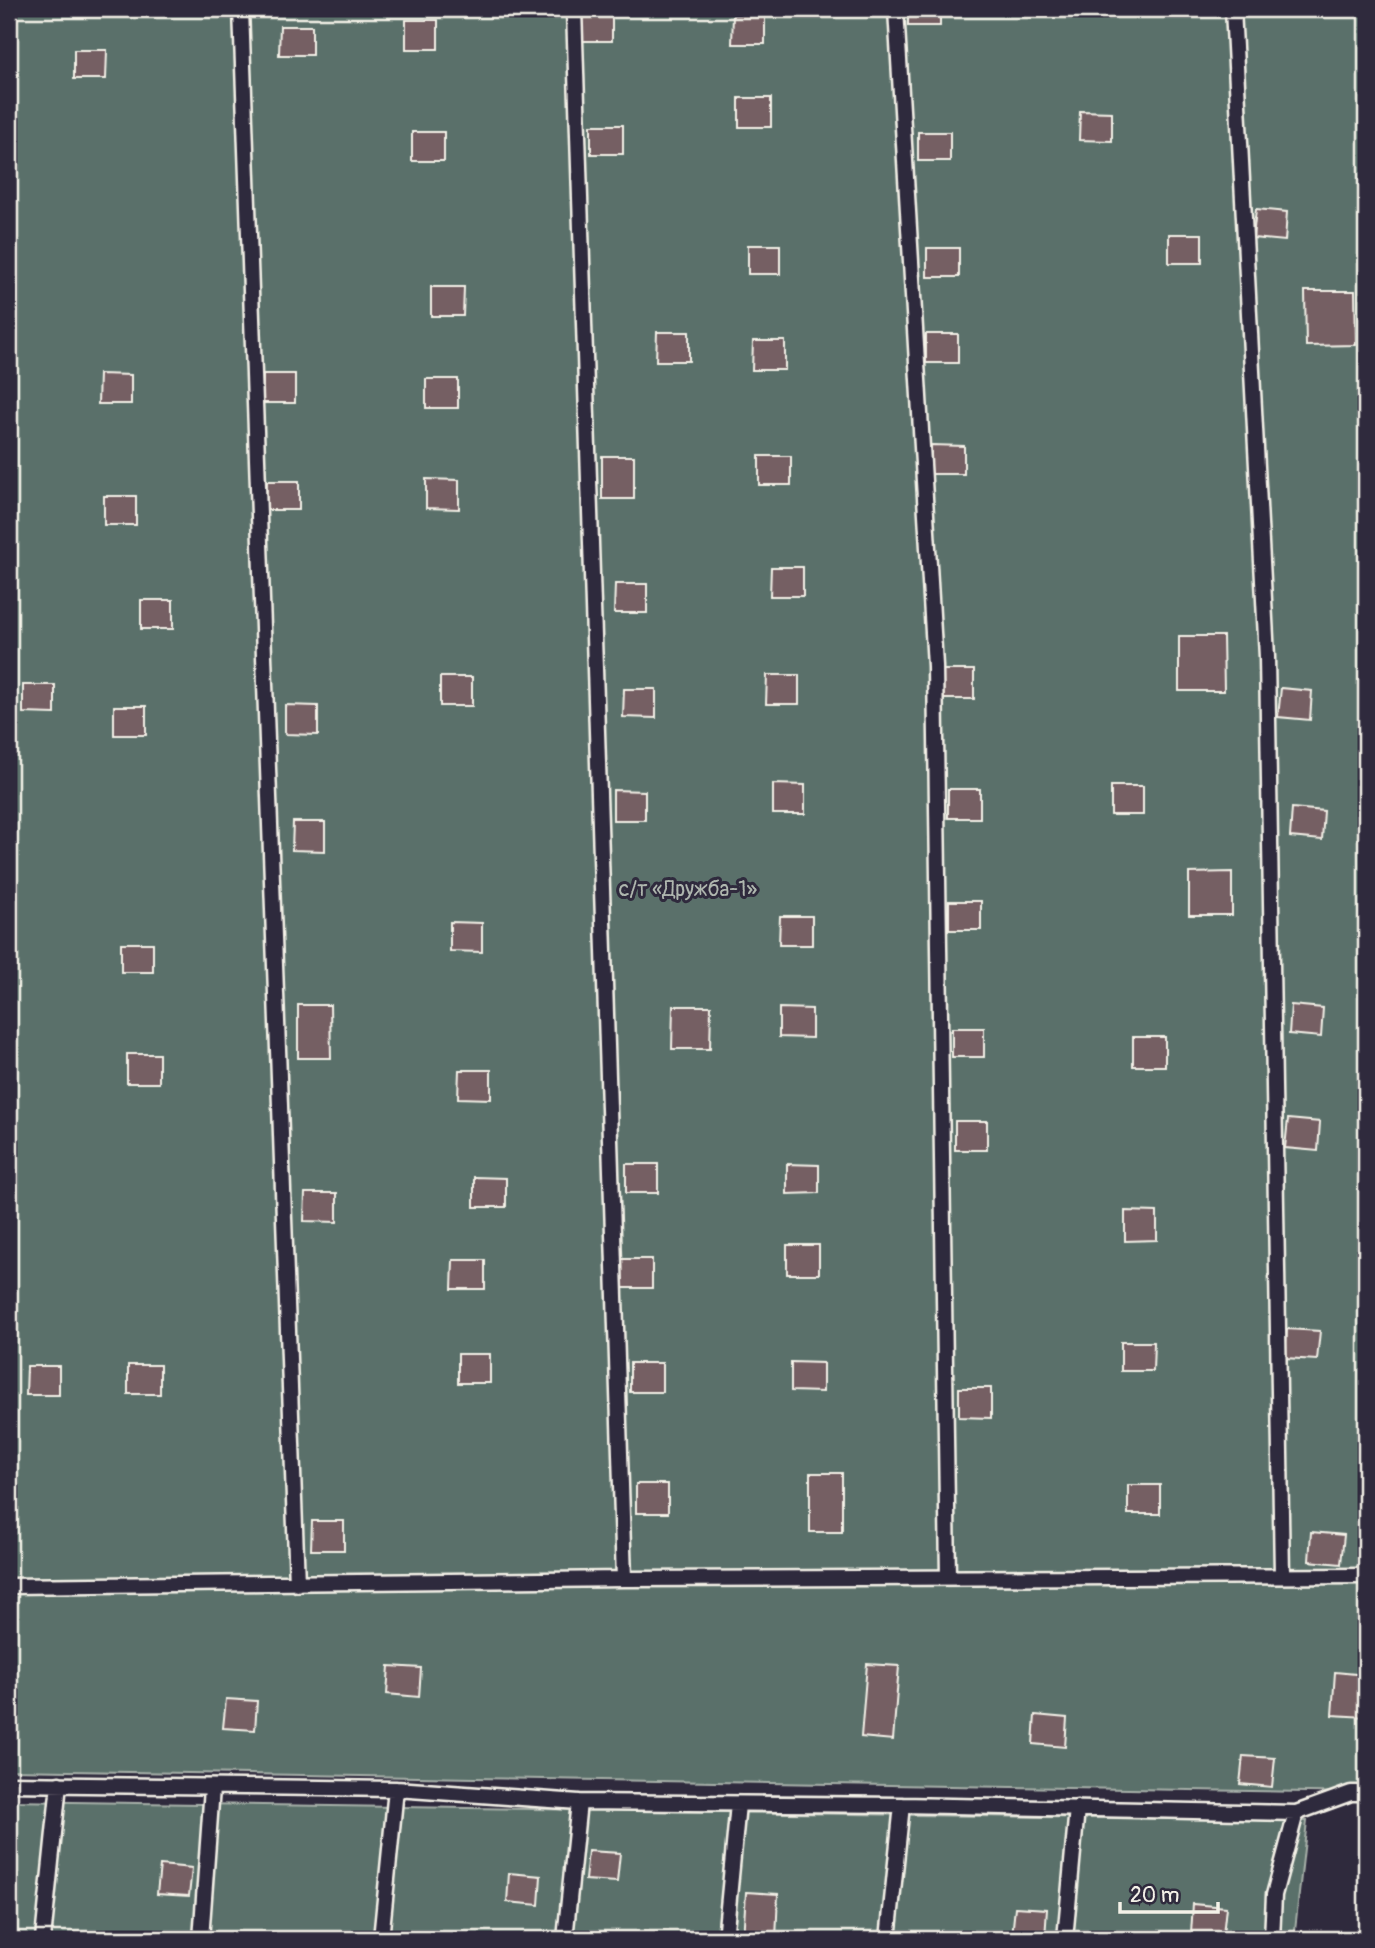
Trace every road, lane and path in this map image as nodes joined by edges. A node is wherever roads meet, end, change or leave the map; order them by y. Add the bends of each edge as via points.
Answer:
1 (242, 9) edge
2 (573, 9) edge
3 (896, 9) edge
4 (1233, 9) edge
5 (1282, 1575) junction
6 (1366, 1576) edge
7 (948, 1577) junction
8 (624, 1579) junction
9 (297, 1584) junction
10 (9, 1586) edge
11 (9, 1784) edge
12 (59, 1784) junction
13 (212, 1788) junction
14 (396, 1789) junction
15 (1366, 1793) edge
16 (579, 1802) junction
17 (738, 1804) junction
18 (902, 1805) junction
19 (1077, 1808) junction
20 (1296, 1813) junction
21 (43, 1939) edge
22 (201, 1939) edge
23 (381, 1939) edge
24 (565, 1939) edge
25 (725, 1939) edge
26 (888, 1939) edge
27 (1065, 1939) edge
28 (1272, 1939) edge

1 - 9 lane
2 - 8 lane
3 - 7 lane via 935,667
4 - 5 lane via 1267,657
5 - 6 lane
5 - 7 lane
7 - 8 lane
8 - 9 lane
9 - 10 lane
11 - 12 lane
12 - 13 lane
12 - 21 lane
13 - 14 lane
13 - 22 lane
14 - 16 lane
14 - 23 lane
15 - 20 lane via 1352,1793
16 - 17 lane
16 - 24 lane
17 - 18 lane
17 - 25 lane
18 - 19 lane
18 - 26 lane
19 - 20 lane
19 - 27 lane
20 - 28 lane via 1274,1895

